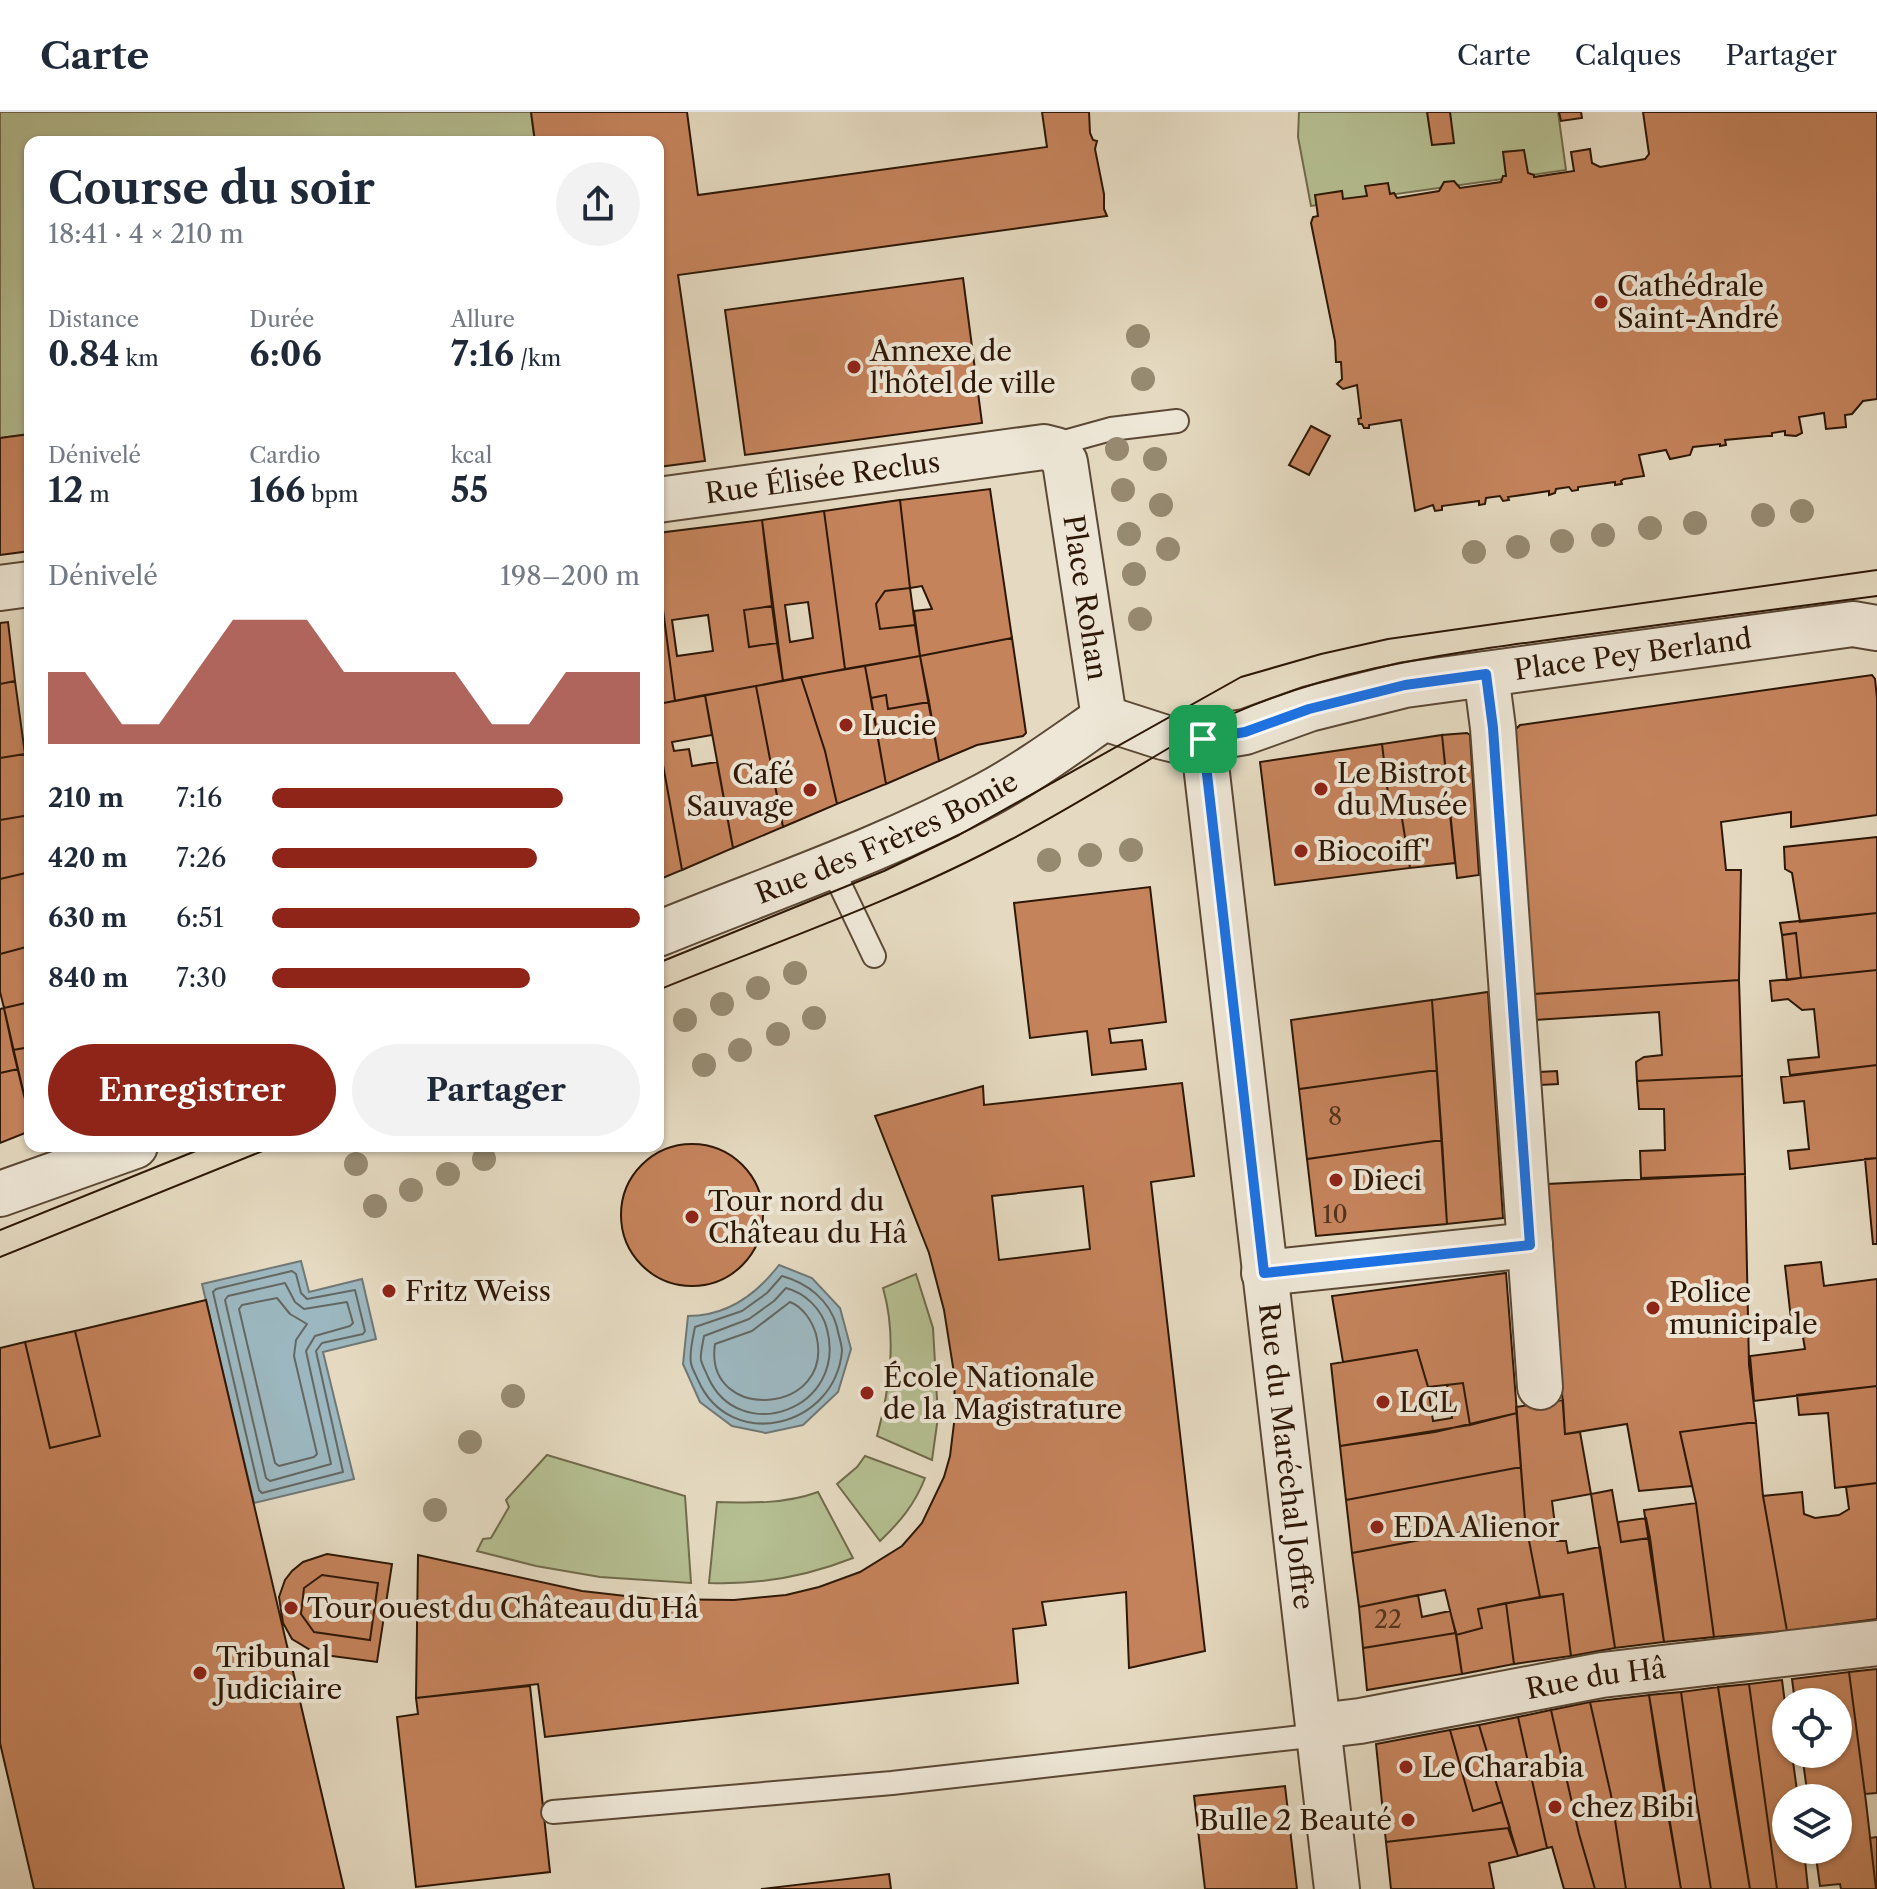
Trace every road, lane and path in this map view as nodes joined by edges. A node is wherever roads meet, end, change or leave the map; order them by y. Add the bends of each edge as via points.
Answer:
1 (1177, 421) dead end
2 (1044, 447) junction
3 (664, 499) edge
4 (24, 585) edge
5 (0, 588) edge
6 (1877, 628) edge
7 (1486, 674) junction
8 (1104, 718) junction
9 (1203, 739) junction
10 (831, 866) junction
11 (664, 932) edge
12 (874, 956) dead end
13 (115, 1152) edge
14 (0, 1194) edge
15 (1530, 1245) junction
16 (1264, 1273) junction
17 (1540, 1387) dead end
18 (1877, 1643) edge
19 (1318, 1731) junction
20 (553, 1812) dead end
21 (1337, 1889) edge

1 - 2 lane via 1111,429
2 - 3 street, Rue Élisée Reclus
2 - 8 street, Place Rohan via 1056,450 1065,462
4 - 5 street
6 - 7 street, Place Pey Berland via 1853,624
7 - 9 street, Place Pey Berland via 1405,685 1309,709 1245,732
7 - 15 street
8 - 9 street, Place Rohan via 1180,741
8 - 10 street, Rue des Frères Bonie via 986,795
9 - 16 street, Rue du Maréchal Joffre
10 - 11 street, Rue des Frères Bonie
10 - 12 lane
13 - 14 street
15 - 16 street
15 - 17 street
16 - 19 street, Rue du Maréchal Joffre
18 - 19 street, Rue du Hâ via 1602,1675
19 - 20 lane via 892,1783
19 - 21 street, Rue du Maréchal Joffre

